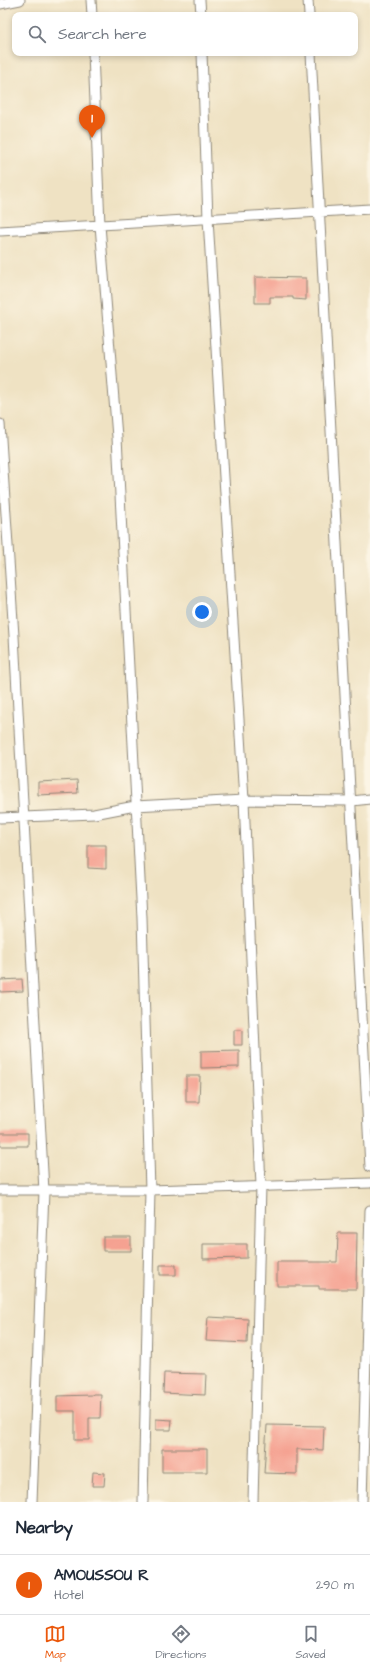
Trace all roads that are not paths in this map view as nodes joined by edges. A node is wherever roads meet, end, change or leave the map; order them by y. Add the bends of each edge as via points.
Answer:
1 (20, 0) edge
2 (91, 0) edge
3 (200, 0) edge
4 (308, 0) edge
5 (0, 4) edge
6 (92, 12) edge
7 (201, 12) edge
8 (309, 12) edge
9 (93, 56) edge
10 (202, 56) edge
11 (311, 56) edge
12 (370, 209) edge
13 (319, 212) junction
14 (208, 219) junction
15 (100, 225) junction
16 (0, 230) edge
17 (0, 424) edge
18 (370, 799) edge
19 (244, 800) junction
20 (352, 801) junction
21 (135, 806) junction
22 (0, 818) edge
23 (24, 818) junction
24 (370, 1167) edge
25 (370, 1182) edge
26 (261, 1186) junction
27 (0, 1190) edge
28 (150, 1190) junction
29 (44, 1191) junction
30 (370, 1210) edge
31 (32, 1502) edge
32 (143, 1502) edge
33 (253, 1502) edge
34 (362, 1502) edge

1 - 5 street
2 - 6 street
3 - 7 street
4 - 8 street
9 - 15 street
10 - 14 street
11 - 13 street
12 - 13 street
13 - 14 street
13 - 20 street
14 - 15 street
14 - 19 street
15 - 16 street
15 - 21 street via 117,437
17 - 23 street
18 - 20 street
19 - 20 street
19 - 21 street
19 - 26 street
20 - 24 street
21 - 23 street via 94,814
21 - 28 street via 142,918
22 - 23 street
23 - 29 street
25 - 26 street
26 - 28 street
26 - 33 street
27 - 29 street
28 - 29 street
28 - 32 street
29 - 31 street
30 - 34 street

